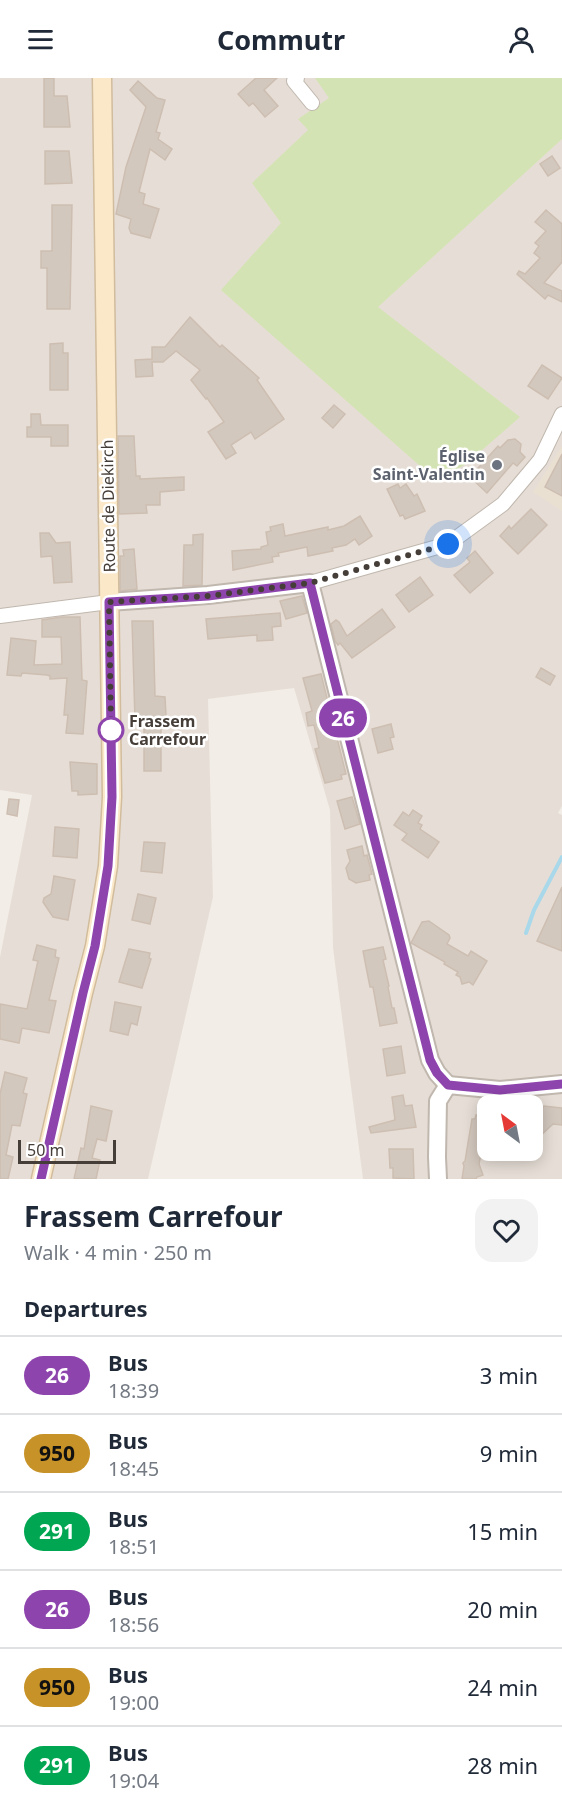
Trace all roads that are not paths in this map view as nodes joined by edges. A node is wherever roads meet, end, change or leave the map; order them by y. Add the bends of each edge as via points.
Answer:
1 (102, 78) edge
2 (297, 78) edge
3 (312, 103) dead end
4 (562, 414) edge
5 (310, 583) junction
6 (109, 602) junction
7 (0, 616) edge
8 (562, 1084) edge
9 (448, 1085) junction
10 (41, 1179) edge
11 (438, 1179) edge

1 - 6 main road, Route de Diekirch
2 - 3 street via 294,81
4 - 5 street via 540,460 503,504 448,544
5 - 6 street via 208,596
5 - 9 street via 430,1060
6 - 7 street
6 - 10 main road, Route de Diekirch via 112,797 108,866 95,946
8 - 9 street via 500,1090
9 - 11 street via 438,1101

